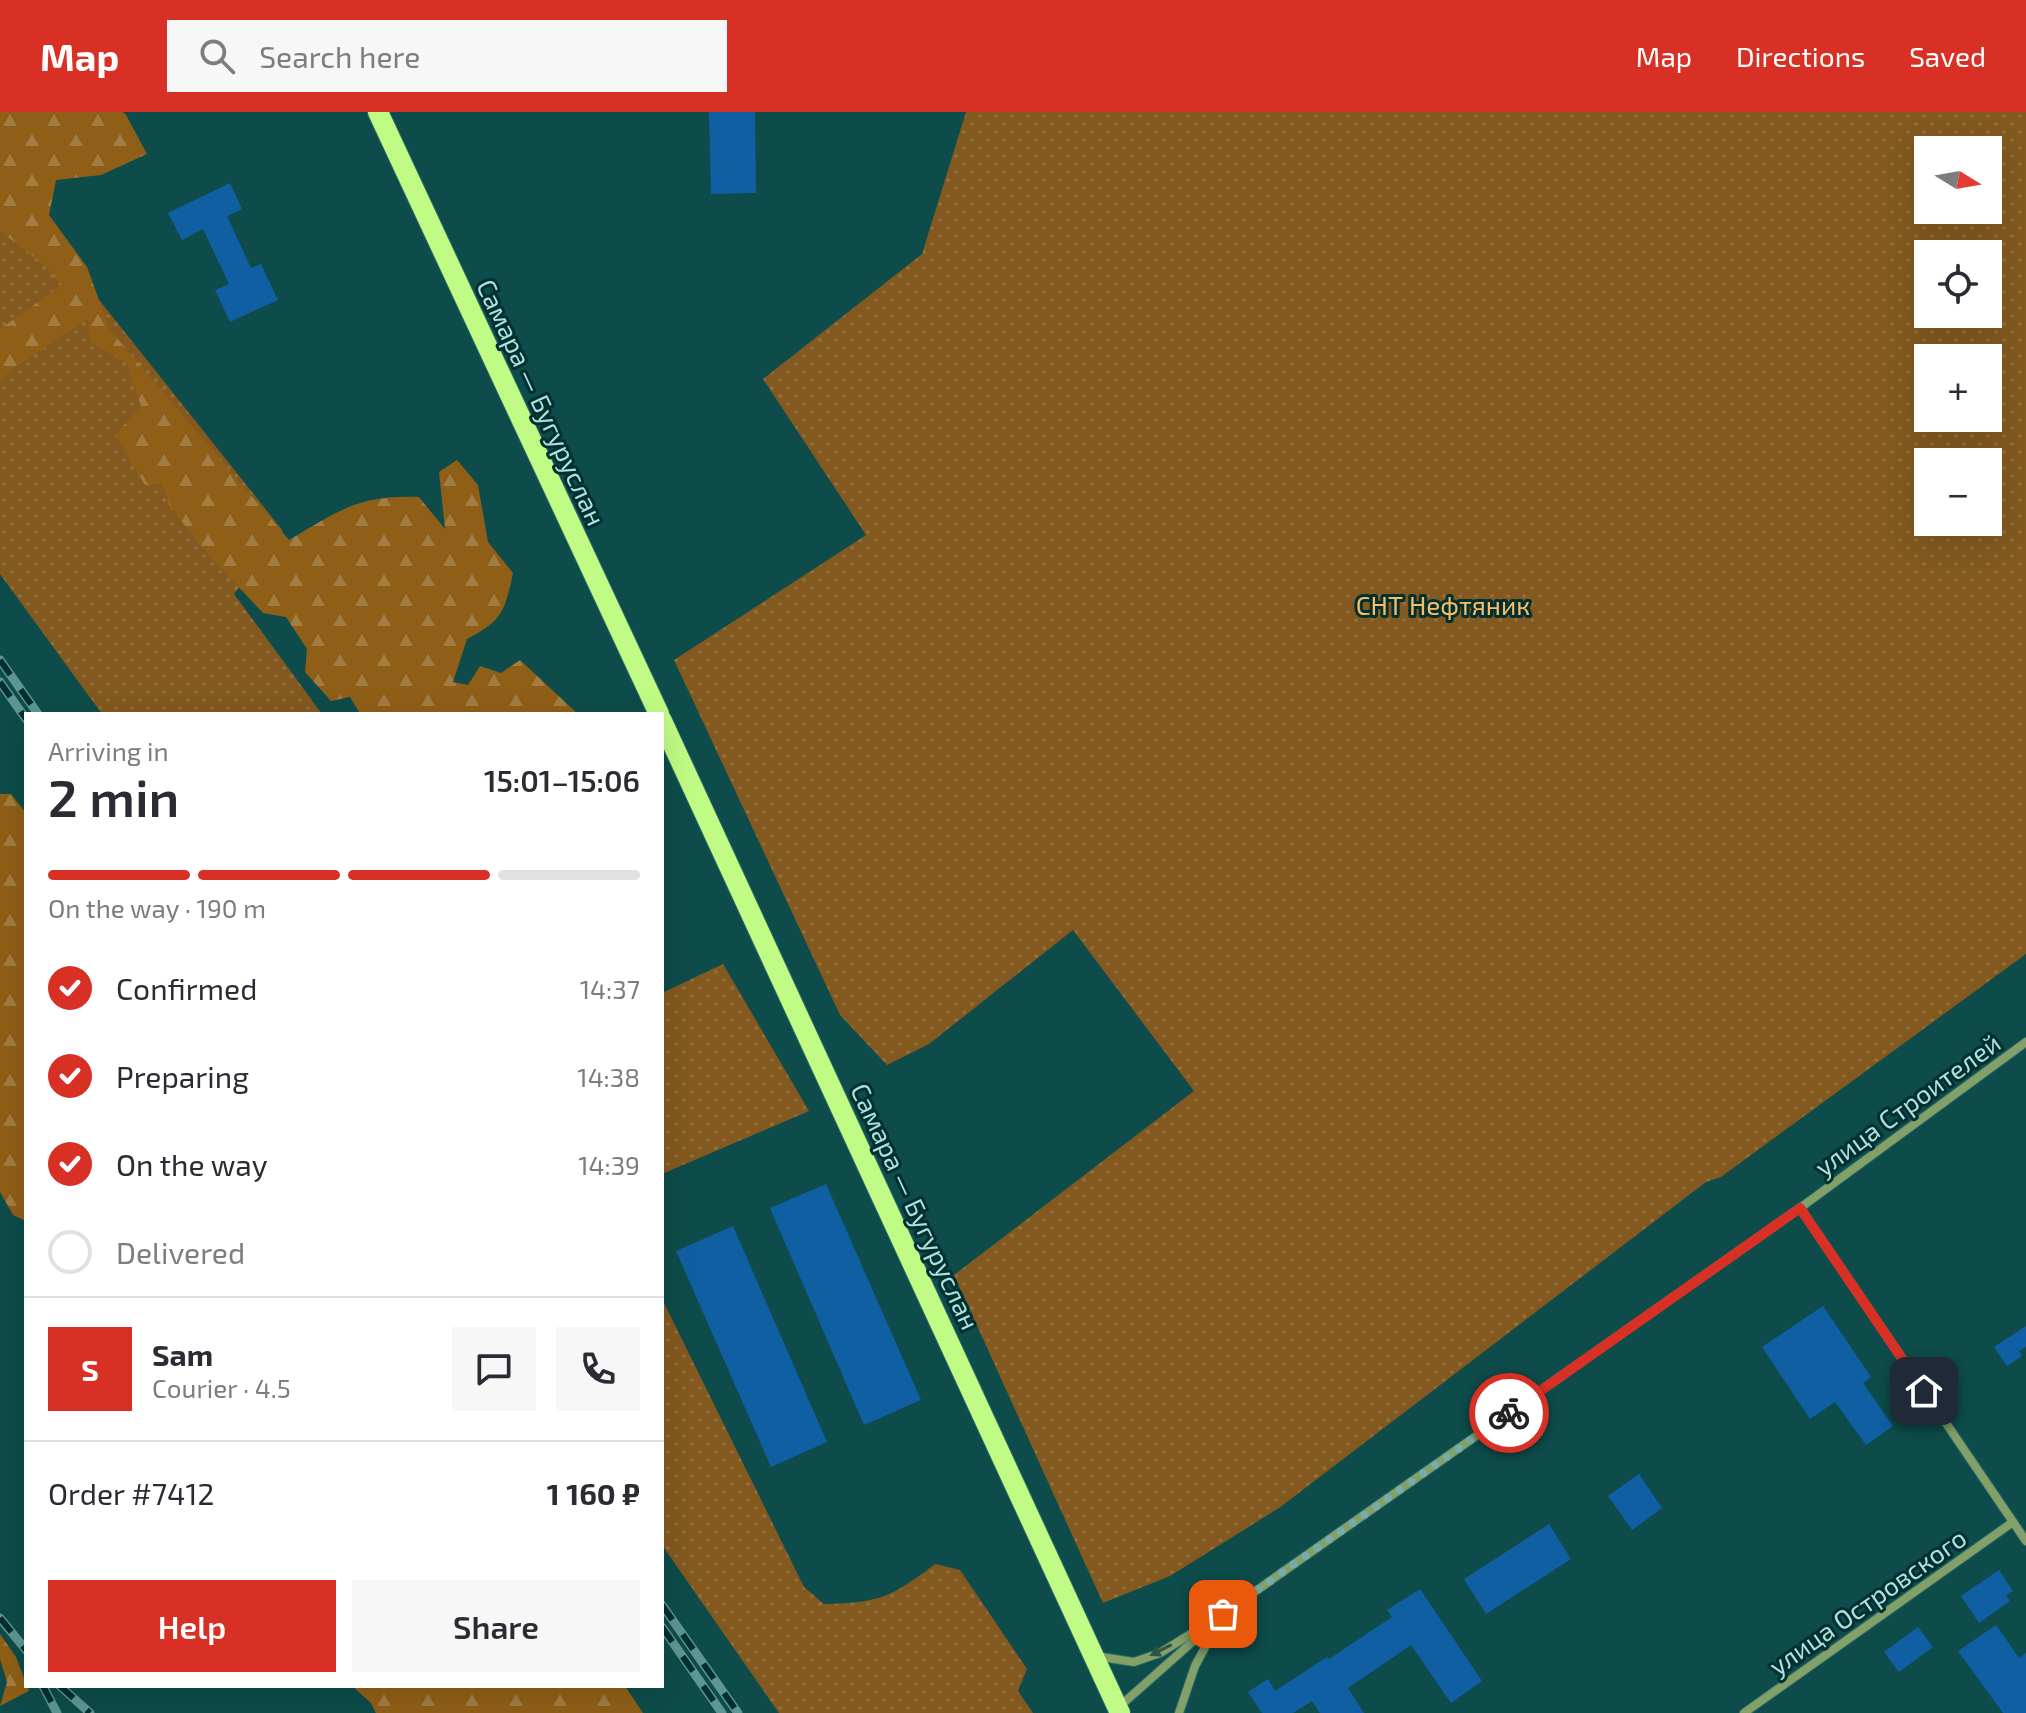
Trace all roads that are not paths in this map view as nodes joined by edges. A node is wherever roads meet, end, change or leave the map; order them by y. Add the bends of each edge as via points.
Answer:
1 (378, 112) edge
2 (658, 712) edge
3 (664, 725) edge
4 (2026, 1042) edge
5 (1800, 1208) junction
6 (2013, 1522) junction
7 (2026, 1541) edge
8 (1223, 1614) junction
9 (1092, 1656) junction
10 (1118, 1711) edge
11 (1179, 1713) edge
12 (1744, 1713) edge

1 - 2 main road, Самара — Бугуруслан
3 - 9 main road, Самара — Бугуруслан
4 - 5 street, улица Строителей
5 - 6 street
5 - 8 street, улица Строителей
6 - 7 street
6 - 12 street, улица Островского
8 -> 9 street via 1160,1653 1134,1662
8 - 10 street
8 - 11 street via 1195,1666
9 - 10 main road, Самара — Бугуруслан

